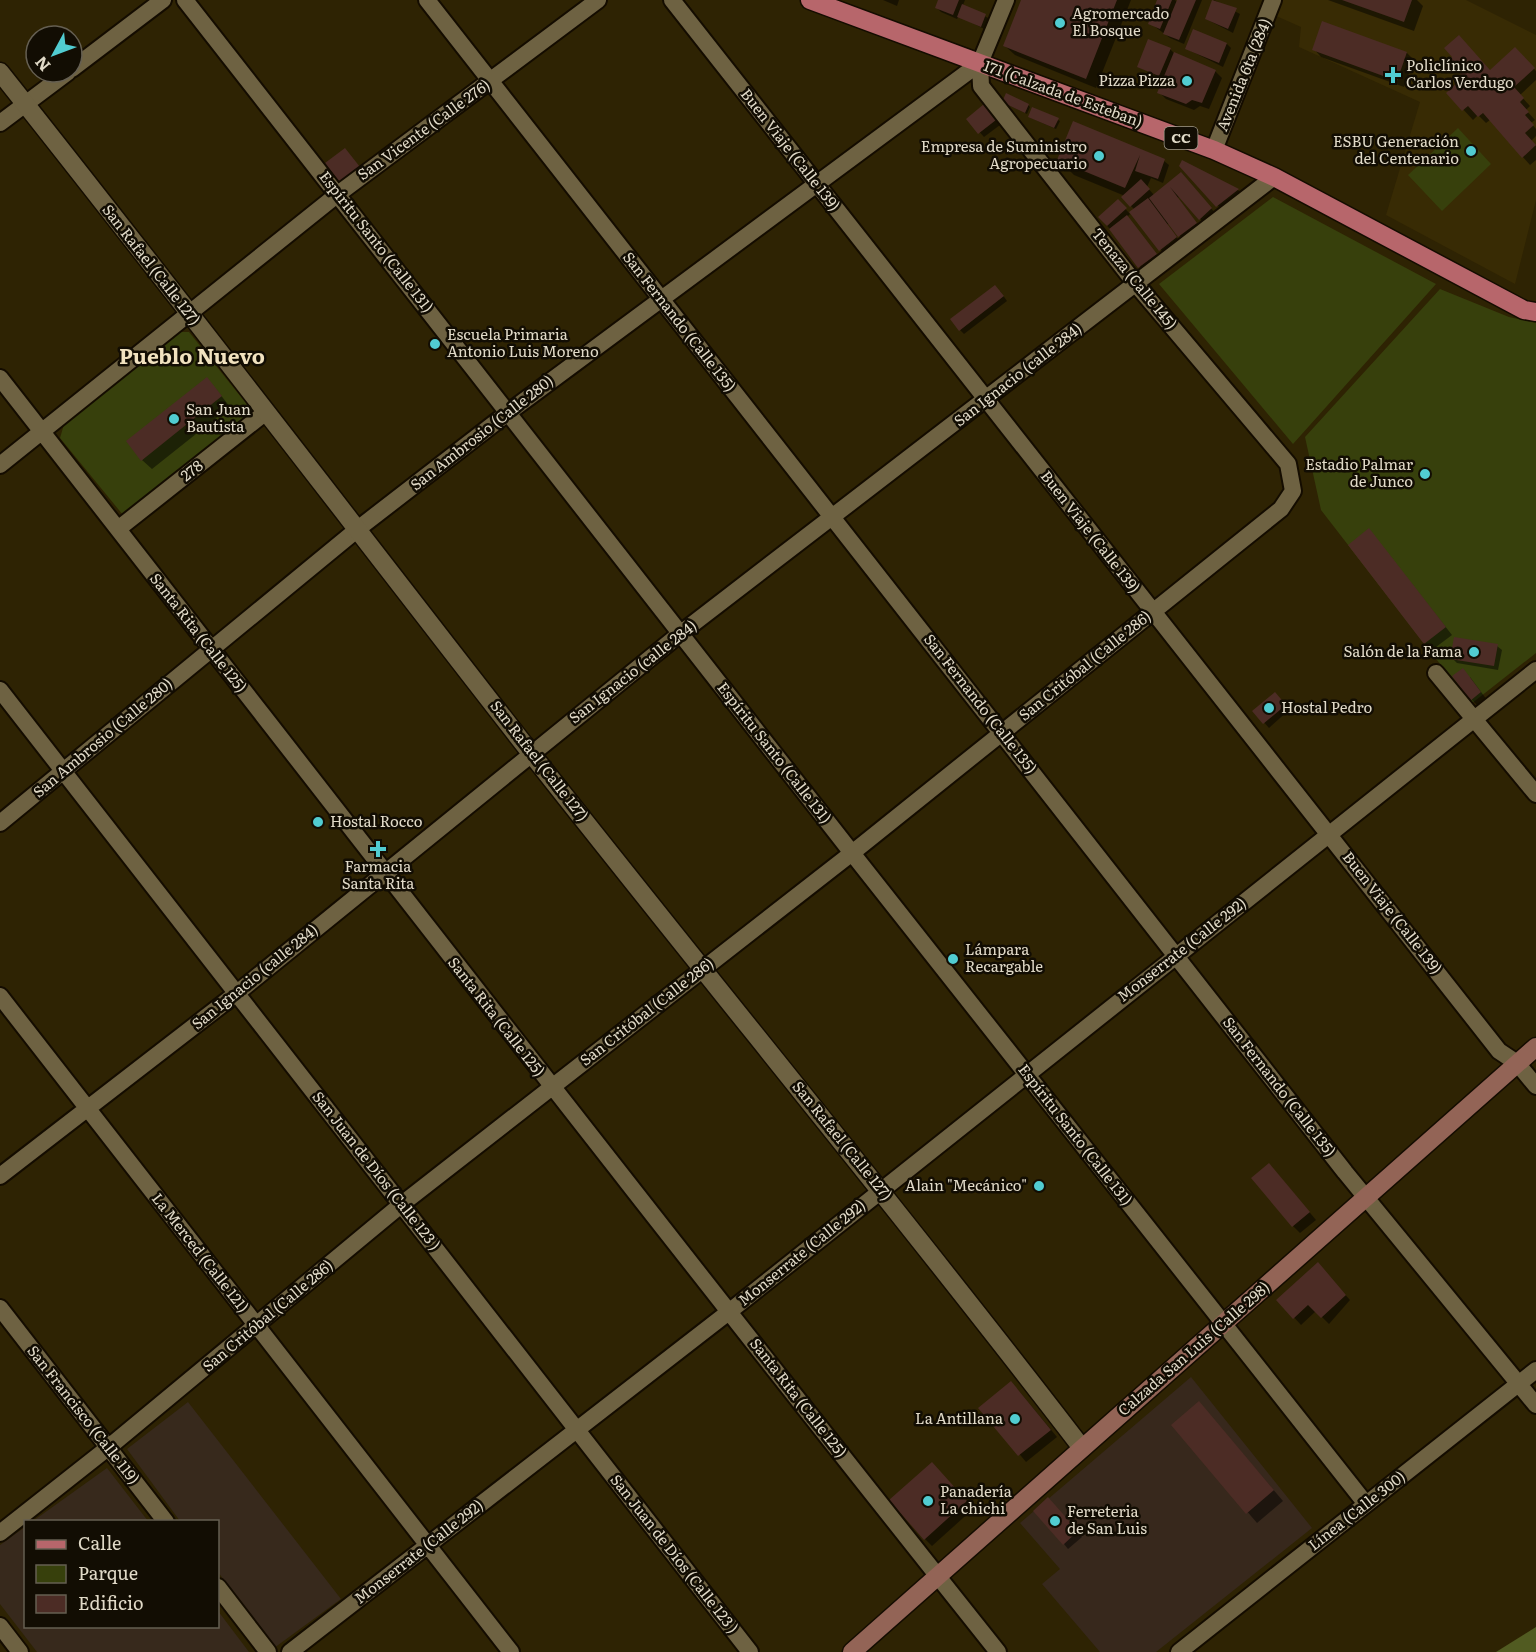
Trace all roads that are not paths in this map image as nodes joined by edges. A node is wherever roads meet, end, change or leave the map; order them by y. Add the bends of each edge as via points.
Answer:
1 (163, 0) edge
2 (185, 0) edge
3 (427, 0) edge
4 (598, 0) edge
5 (672, 0) edge
6 (810, 0) edge
7 (1006, 0) edge
8 (1267, 2) edge
9 (84, 60) edge
10 (980, 63) junction
11 (0, 72) edge
12 (489, 82) junction
13 (52, 84) edge
14 (26, 104) junction
15 (0, 123) edge
16 (1214, 150) junction
17 (1274, 177) junction
18 (816, 183) junction
19 (338, 194) junction
20 (1136, 283) junction
21 (660, 297) junction
22 (188, 312) junction
23 (1536, 312) edge
24 (0, 378) edge
25 (986, 400) junction
26 (266, 412) junction
27 (509, 412) junction
28 (42, 431) junction
29 (0, 465) edge
30 (1293, 491) joint
31 (834, 517) junction
32 (359, 528) junction
33 (118, 529) junction
34 (1154, 611) junction
35 (681, 633) junction
36 (210, 649) junction
37 (1536, 670) edge
38 (1436, 673) dead end
39 (0, 690) edge
40 (1473, 718) junction
41 (1002, 732) junction
42 (531, 753) junction
43 (63, 771) junction
44 (1536, 794) edge
45 (0, 823) edge
46 (1330, 833) junction
47 (852, 853) junction
48 (384, 872) junction
49 (1175, 954) junction
50 (704, 967) junction
51 (237, 993) junction
52 (0, 996) edge
53 (1536, 1047) edge
54 (1517, 1063) junction
55 (1027, 1072) junction
56 (1536, 1086) edge
57 (551, 1087) junction
58 (88, 1108) junction
59 (0, 1176) edge
60 (881, 1190) junction
61 (1366, 1197) junction
62 (402, 1204) junction
63 (0, 1308) edge
64 (730, 1311) junction
65 (1223, 1324) junction
66 (257, 1326) junction
67 (1536, 1370) edge
68 (1519, 1383) junction
69 (1536, 1405) edge
70 (577, 1430) junction
71 (109, 1447) junction
72 (1082, 1448) junction
73 (1366, 1504) junction
74 (165, 1520) edge
75 (0, 1533) edge
76 (428, 1545) junction
77 (938, 1576) junction
78 (219, 1588) edge
79 (0, 1626) edge
80 (20, 1652) edge
81 (268, 1652) edge
82 (290, 1652) edge
83 (512, 1652) edge
84 (750, 1652) edge
85 (852, 1652) edge
86 (998, 1652) edge
87 (1179, 1652) edge

1 - 9 street
2 - 19 street, Espíritu Santo (Calle 131)
3 - 12 street, San Fernando (Calle 135)
4 - 12 street, San Vicente (Calle 276)
5 - 18 street, Buen Viaje (Calle 139)
6 - 10 main road, 171 (Calzada de Esteban) / CC
7 - 10 street
8 - 16 street, Avenida 6ta (284)
10 - 16 main road, 171 (Calzada de Esteban) / CC
10 - 18 street, San Ambrosio (Calle 280)
10 - 20 street, Tenaza (Calle 145) via 981,86
11 - 14 street, San Rafael (Calle 127)
12 - 19 street, San Vicente (Calle 276)
12 - 21 street, San Fernando (Calle 135)
13 - 14 street
14 - 15 street
14 - 22 street, San Rafael (Calle 127)
16 - 17 main road, 171 (Calzada de Esteban) / CC
17 - 20 street, San Ignacio (calle 284)
17 - 23 main road, 171 (Calzada de Esteban) / CC via 1524,310
18 - 21 street, San Ambrosio (Calle 280)
18 - 25 street, Buen Viaje (Calle 139)
19 - 22 street, San Vicente (Calle 276)
19 - 27 street, Espíritu Santo (Calle 131)
20 - 25 street, San Ignacio (calle 284)
20 - 30 street, Tenaza (Calle 145) via 1288,464
21 - 27 street, San Ambrosio (Calle 280)
21 - 31 street, San Fernando (Calle 135)
22 - 26 street, San Rafael (Calle 127)
22 - 28 street, San Vicente (Calle 276)
24 - 28 street, Santa Rita (Calle 125)
25 - 31 street, San Ignacio (calle 284)
25 - 34 street, Buen Viaje (Calle 139)
26 - 32 street, San Rafael (Calle 127)
26 - 33 street, 278
27 - 32 street, San Ambrosio (Calle 280)
27 - 35 street, Espíritu Santo (Calle 131)
28 - 29 street, San Vicente (Calle 276)
28 - 33 street, Santa Rita (Calle 125)
30 - 34 street, San Critóbal (Calle 286) via 1281,509
31 - 35 street, San Ignacio (calle 284)
31 - 41 street, San Fernando (Calle 135)
32 - 36 street, San Ambrosio (Calle 280)
32 - 42 street, San Rafael (Calle 127)
33 - 36 street, Santa Rita (Calle 125)
34 - 41 street, San Critóbal (Calle 286)
34 - 46 street, Buen Viaje (Calle 139)
35 - 42 street, San Ignacio (calle 284)
35 - 47 street, Espíritu Santo (Calle 131)
36 - 43 street, San Ambrosio (Calle 280)
36 - 48 street, Santa Rita (Calle 125)
37 - 40 street, Monserrate (Calle 292)
38 - 40 street
39 - 43 street, San Juan de Díos (Calle 123 )
40 - 44 street
40 - 46 street, Monserrate (Calle 292)
41 - 47 street, San Critóbal (Calle 286)
41 - 49 street, San Fernando (Calle 135)
42 - 48 street, San Ignacio (calle 284)
42 - 50 street, San Rafael (Calle 127)
43 - 45 street, San Ambrosio (Calle 280)
43 - 51 street, San Juan de Díos (Calle 123 )
46 - 49 street, Monserrate (Calle 292)
46 - 54 street, Buen Viaje (Calle 139) via 1499,1051
47 - 50 street, San Critóbal (Calle 286)
47 - 55 street, Espíritu Santo (Calle 131)
48 - 51 street, San Ignacio (calle 284)
48 - 57 street, Santa Rita (Calle 125)
49 - 55 street, Monserrate (Calle 292)
49 - 61 street, San Fernando (Calle 135)
50 - 57 street, San Critóbal (Calle 286)
50 - 60 street, San Rafael (Calle 127)
51 - 58 street, San Ignacio (calle 284)
51 - 62 street, San Juan de Díos (Calle 123 )
52 - 58 street, La Merced (Calle 121)
53 - 54 main road, Calzada San Luis (Calle 298)
54 - 56 street, Buen Viaje (Calle 139)
54 - 61 main road, Calzada San Luis (Calle 298)
55 - 60 street, Monserrate (Calle 292)
55 - 65 street, Espíritu Santo (Calle 131)
57 - 62 street, San Critóbal (Calle 286)
57 - 64 street, Santa Rita (Calle 125)
58 - 59 street, San Ignacio (calle 284)
58 - 66 street, La Merced (Calle 121)
60 - 64 street, Monserrate (Calle 292)
60 - 72 street, San Rafael (Calle 127)
61 - 65 main road, Calzada San Luis (Calle 298)
61 - 68 street, San Fernando (Calle 135)
62 - 66 street, San Critóbal (Calle 286)
62 - 70 street, San Juan de Díos (Calle 123 )
63 - 71 street, San Francisco (Calle 119)
64 - 70 street, Monserrate (Calle 292)
64 - 77 street, Santa Rita (Calle 125)
65 - 72 main road, Calzada San Luis (Calle 298)
65 - 73 street, Espíritu Santo (Calle 131)
66 - 71 street, San Critóbal (Calle 286)
66 - 76 street, La Merced (Calle 121)
67 - 68 street, Línea (Calle 300)
68 - 69 street, San Fernando (Calle 135)
68 - 73 street, Línea (Calle 300)
70 - 76 street, Monserrate (Calle 292)
70 - 84 street, San Juan de Díos (Calle 123 )
71 - 74 street, San Francisco (Calle 119)
71 - 75 street, San Critóbal (Calle 286)
72 - 77 main road, Calzada San Luis (Calle 298)
73 - 87 street, Línea (Calle 300)
76 - 82 street, Monserrate (Calle 292)
76 - 83 street, La Merced (Calle 121)
77 - 85 main road, Calzada San Luis (Calle 298)
77 - 86 street, Santa Rita (Calle 125)
78 - 81 street
79 - 80 street

